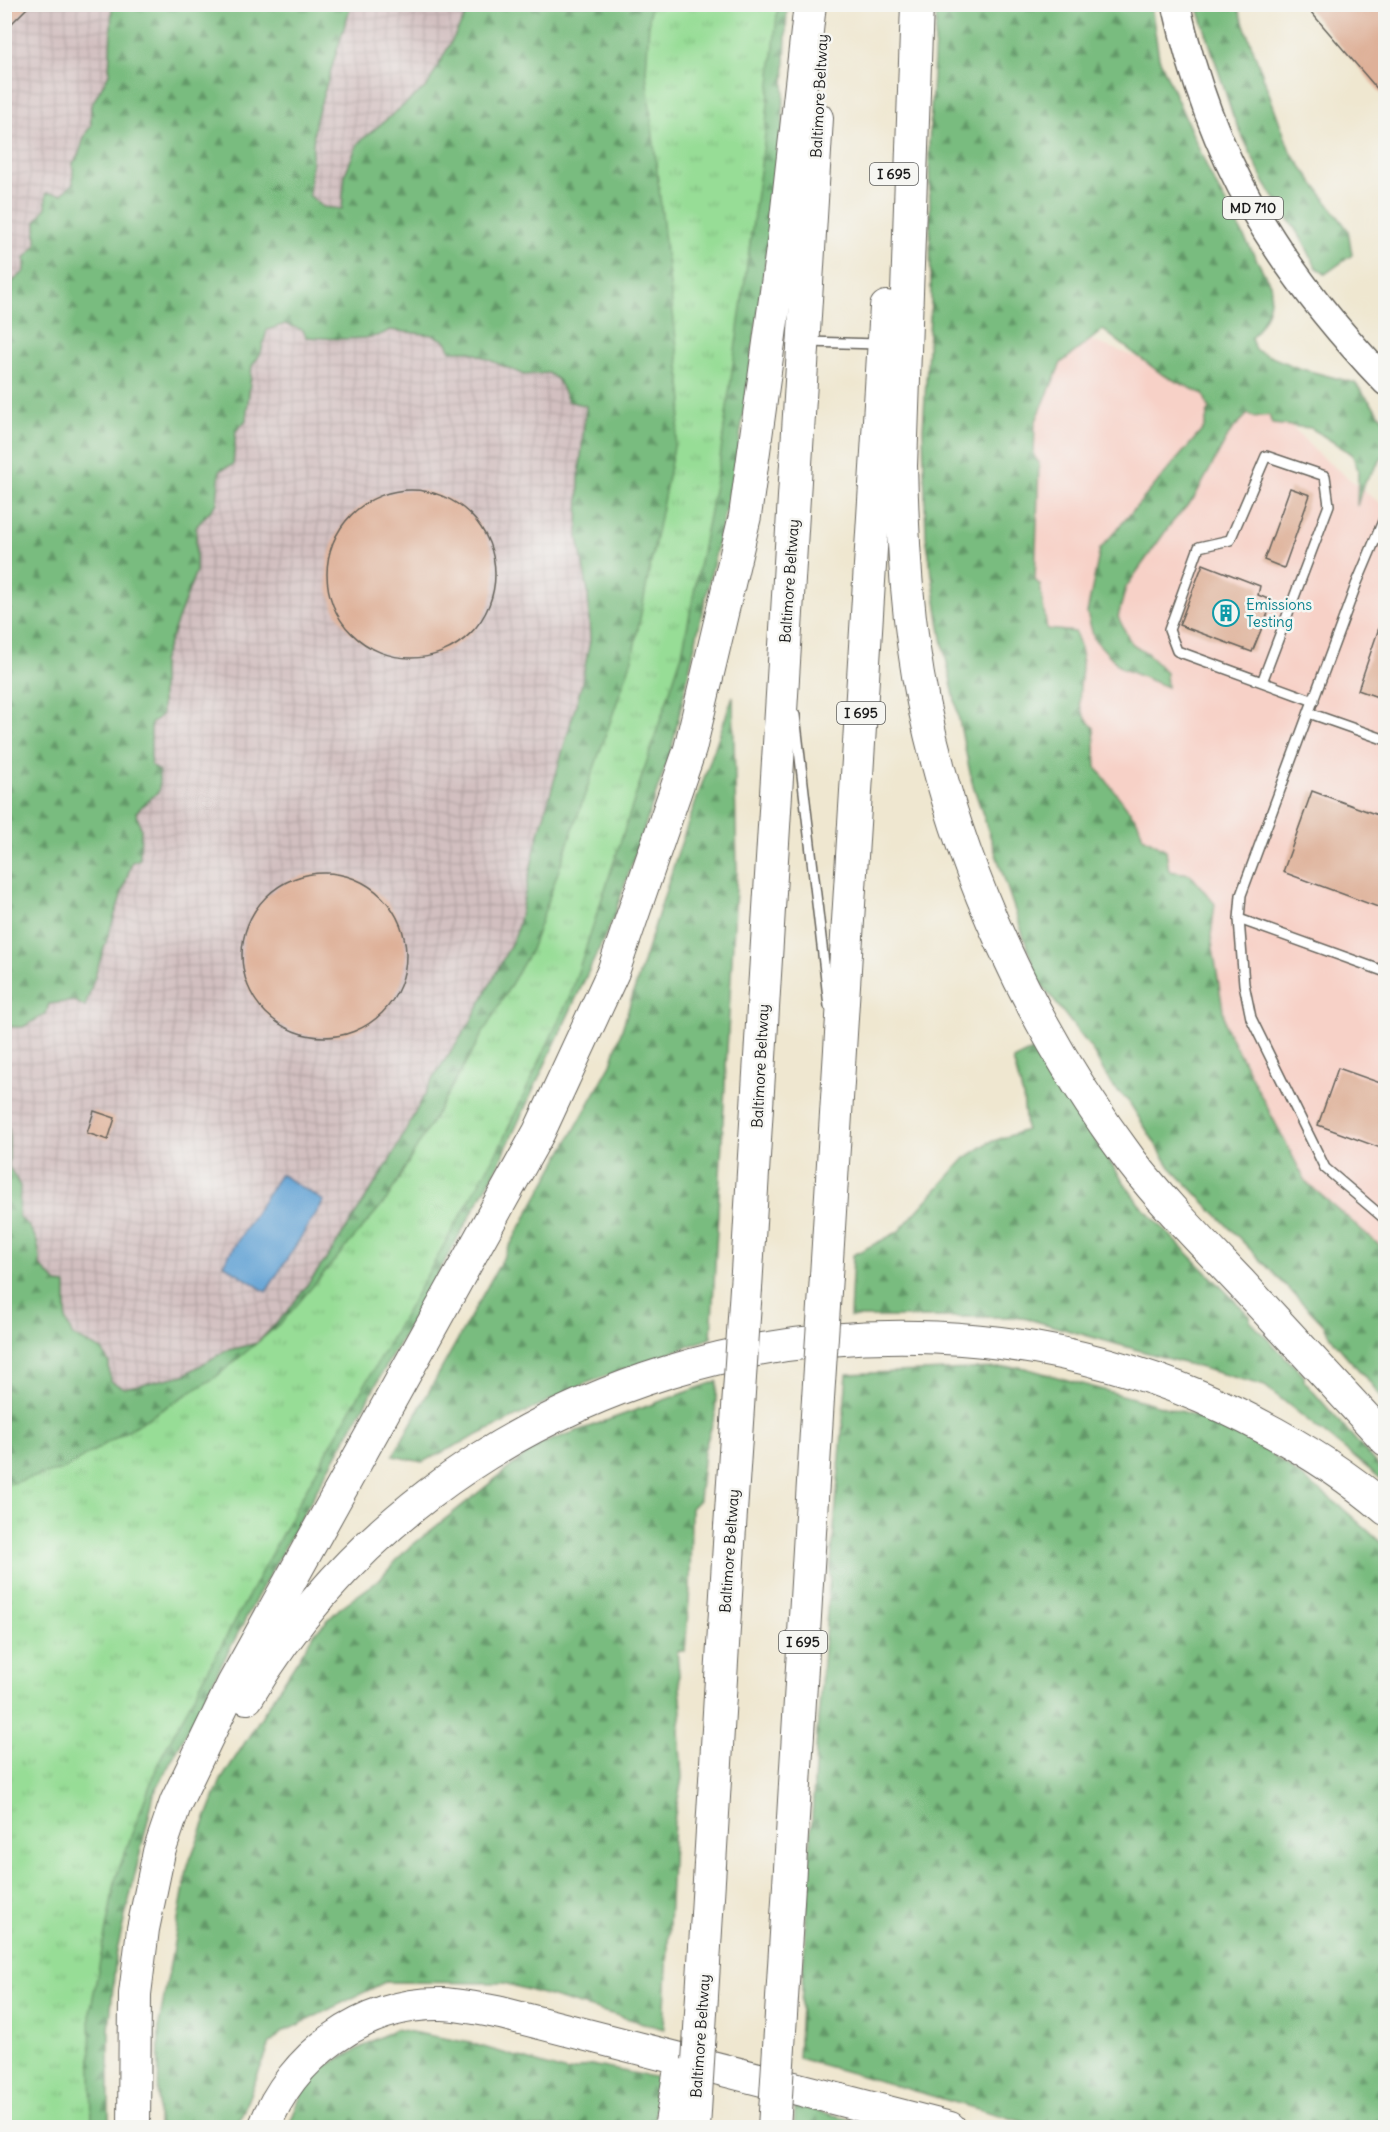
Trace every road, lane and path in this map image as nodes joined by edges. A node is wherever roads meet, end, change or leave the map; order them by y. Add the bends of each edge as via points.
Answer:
1 (810, 4) edge
2 (824, 4) edge
3 (904, 4) edge
4 (917, 4) edge
5 (1176, 4) edge
6 (804, 342) junction
7 (884, 344) junction
8 (1386, 382) edge
9 (1386, 514) edge
10 (786, 638) junction
11 (1262, 682) junction
12 (792, 696) dead end
13 (1314, 701) junction
14 (794, 708) dead end
15 (1309, 713) junction
16 (1386, 740) edge
17 (1239, 919) junction
18 (1386, 972) edge
19 (830, 1012) dead end
20 (831, 1024) dead end
21 (838, 1082) junction
22 (1386, 1220) edge
23 (1386, 1440) edge
24 (1386, 1509) edge
25 (133, 2080) junction
26 (679, 2126) edge
27 (134, 2127) edge
28 (264, 2127) edge
29 (774, 2127) edge
30 (950, 2127) edge

1 - 25 highway via 745,516 687,760 613,972 544,1123 233,1684 176,1803 159,1852 143,1929 135,1994
2 - 6 highway, Baltimore Beltway
3 - 7 highway, I 695
4 - 23 highway via 901,466 903,539 923,702 965,849 993,924 1021,983 1055,1048 1100,1118 1185,1224
5 - 8 main road, MD 710 via 1188,59 1215,134 1243,191 1284,262 1336,330
6 - 7 lane
6 - 10 highway, Baltimore Beltway
7 - 21 highway, I 695
9 - 13 lane
10 - 12 lane
10 - 26 highway, Baltimore Beltway, bridge via 710,1864
11 - 11 lane via 1329,505 1325,476 1266,456 1230,540 1199,547 1169,630 1178,651
11 - 13 lane
13 - 15 lane
14 - 19 lane
15 - 16 lane
15 - 17 lane via 1241,895
17 - 18 lane
17 - 22 lane via 1251,1018 1325,1168
20 - 21 lane
21 - 29 highway, I 695, bridge
24 - 25 highway via 1265,1426 1169,1384 1104,1362 987,1341 913,1335 841,1338 766,1348 707,1359 591,1398 485,1455 432,1492 342,1574 263,1672 197,1792 172,1858 141,1993
25 - 27 highway
28 - 30 highway via 281,2094 322,2046 379,2014 441,2004 503,2014

